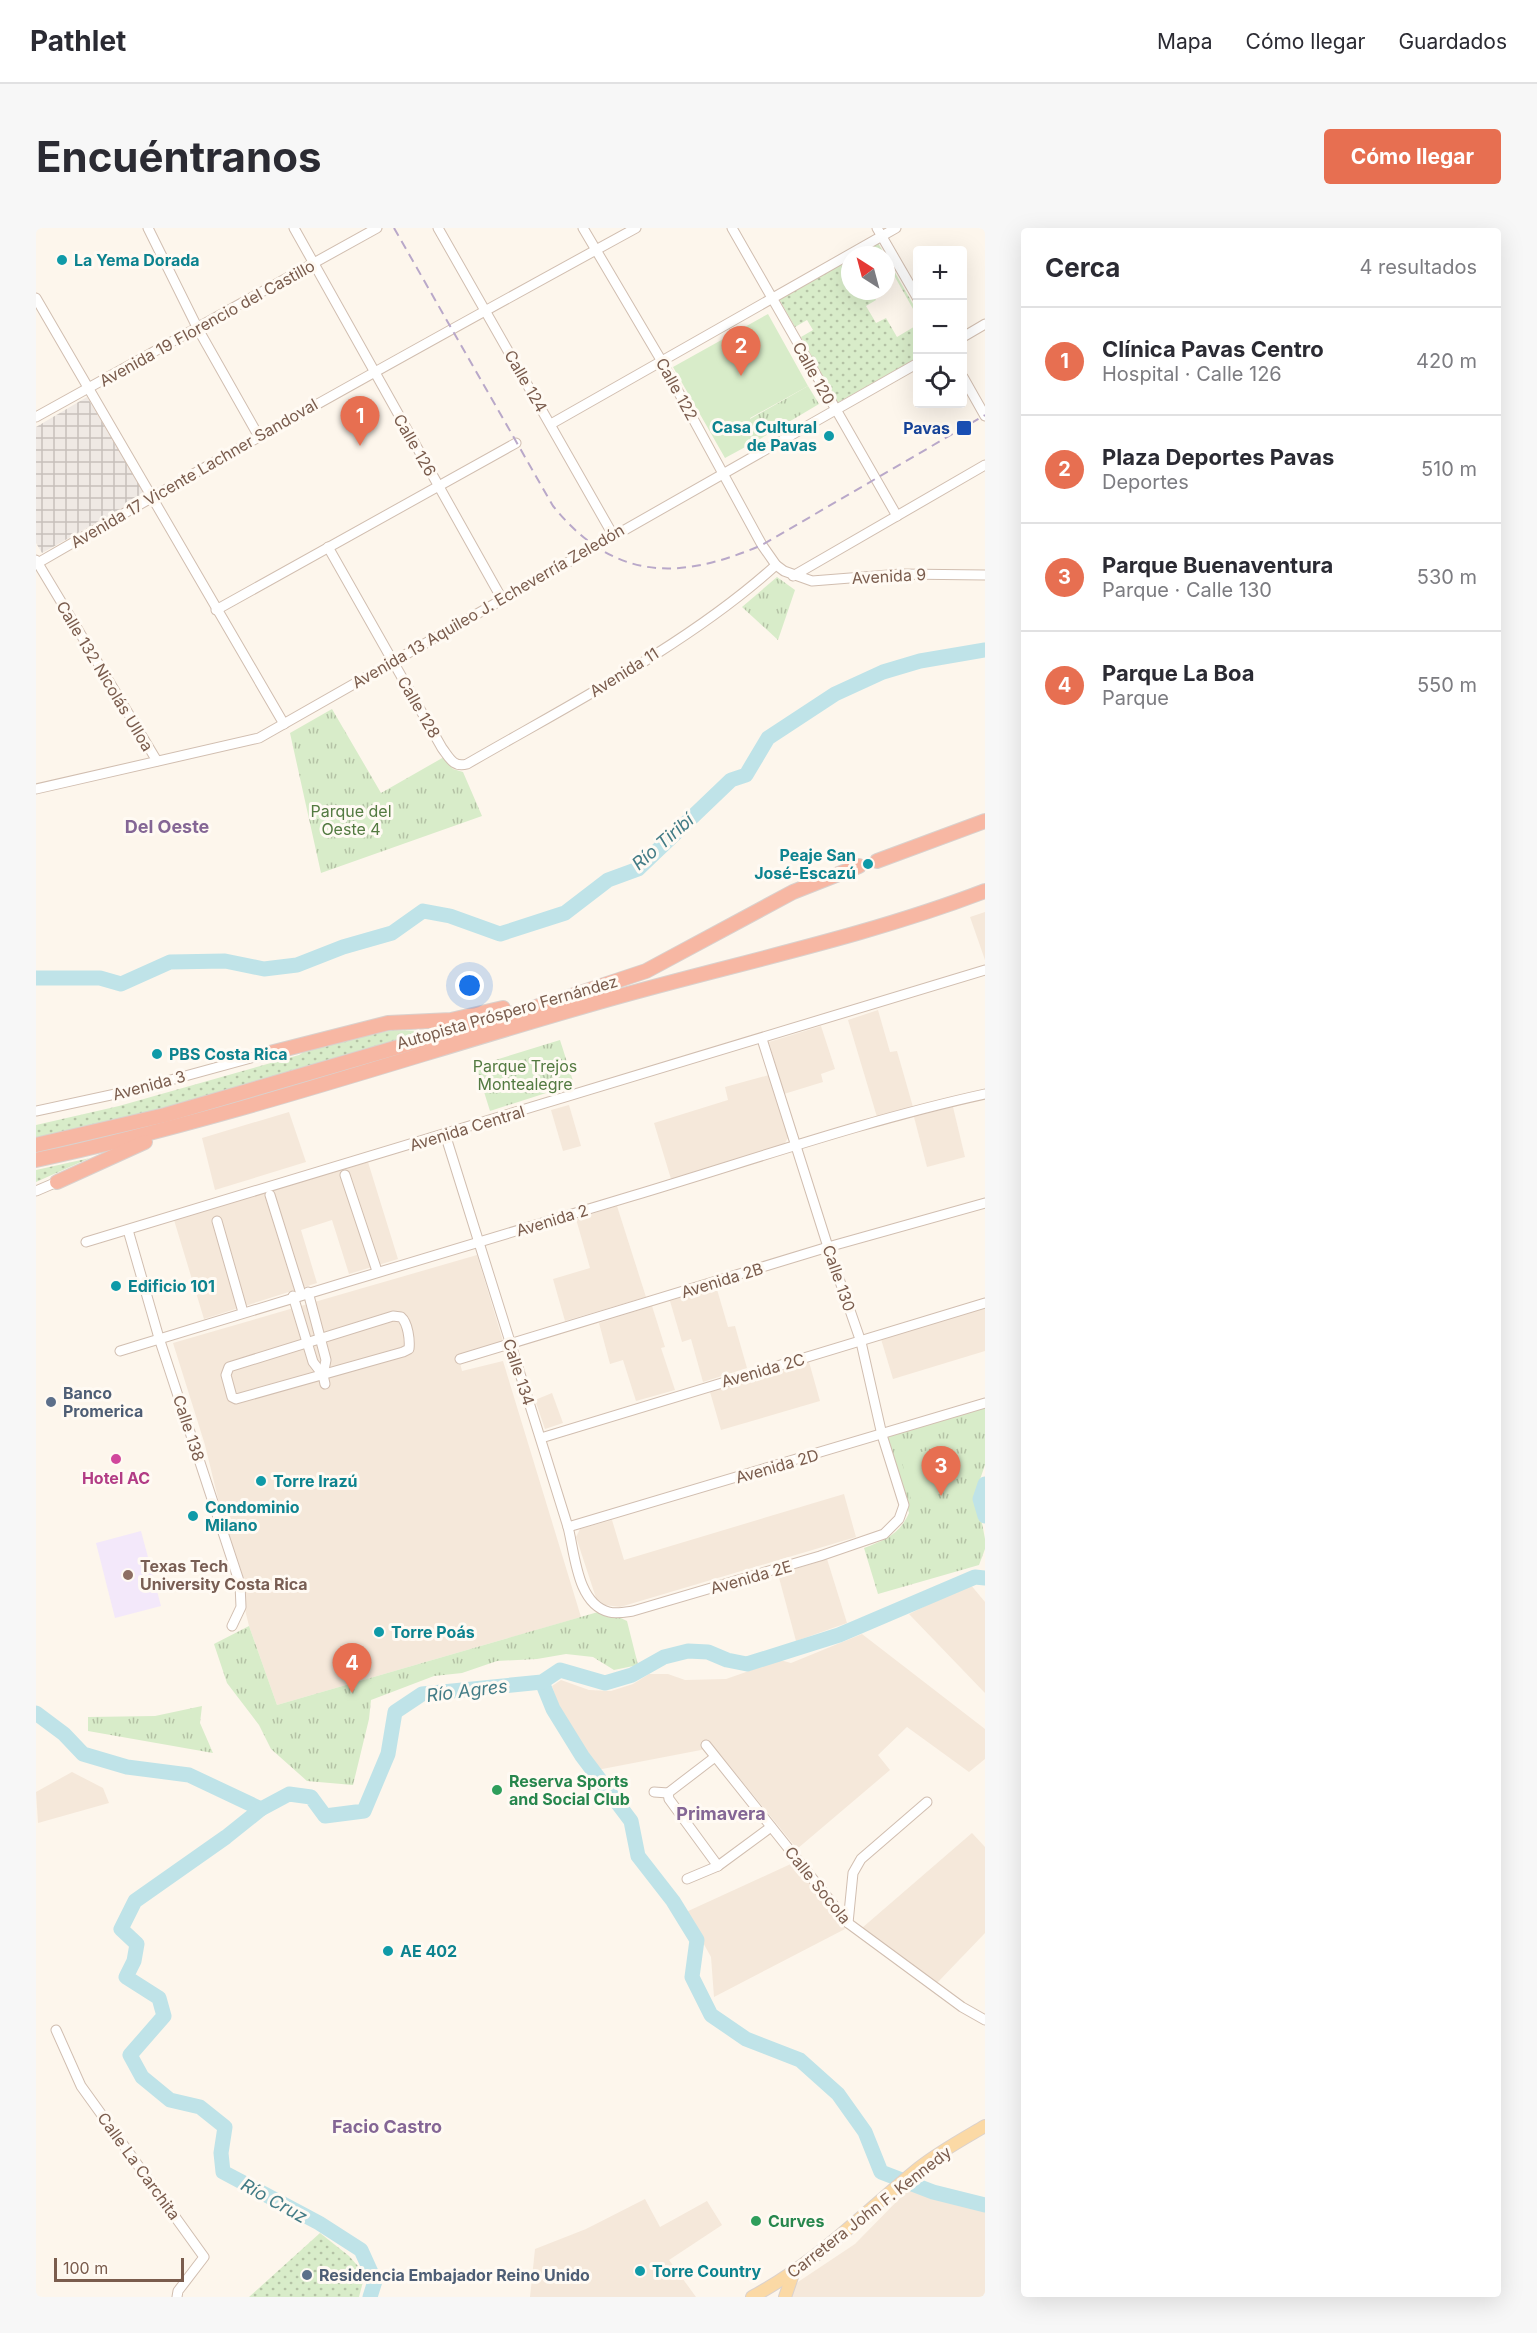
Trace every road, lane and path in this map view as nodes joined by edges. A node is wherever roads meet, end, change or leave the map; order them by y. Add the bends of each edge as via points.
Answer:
1 (148, 228) edge
2 (294, 228) edge
3 (377, 228) edge
4 (438, 228) edge
5 (583, 228) edge
6 (636, 228) edge
7 (732, 228) edge
8 (896, 228) edge
9 (879, 232) edge
10 (596, 250) junction
11 (313, 265) junction
12 (913, 290) edge
13 (771, 297) junction
14 (36, 298) edge
15 (486, 312) junction
16 (985, 324) edge
17 (198, 329) junction
18 (967, 335) edge
19 (662, 360) junction
20 (913, 366) edge
21 (372, 372) junction
22 (967, 384) edge
23 (89, 388) junction
24 (834, 409) junction
25 (985, 416) edge
26 (36, 417) edge
27 (551, 424) junction
28 (258, 435) junction
29 (516, 443) dead end
30 (985, 465) edge
31 (723, 471) junction
32 (438, 486) junction
33 (153, 496) junction
34 (897, 516) junction
35 (613, 535) junction
36 (328, 547) junction
37 (37, 562) edge
38 (776, 565) junction
39 (985, 575) edge
40 (793, 576) junction
41 (502, 599) junction
42 (216, 610) junction
43 (393, 661) junction
44 (284, 724) junction
45 (157, 761) junction
46 (462, 765) joint
47 (36, 789) edge
48 (985, 821) edge
49 (877, 861) dead end
50 (859, 866) dead end
51 (985, 891) edge
52 (985, 970) edge
53 (556, 1001) junction
54 (762, 1039) junction
55 (262, 1055) joint
56 (985, 1094) edge
57 (36, 1111) edge
58 (176, 1128) junction
59 (445, 1134) junction
60 (36, 1145) edge
61 (795, 1147) junction
62 (36, 1160) edge
63 (345, 1175) dead end
64 (57, 1182) joint
65 (36, 1191) edge
66 (270, 1195) dead end
67 (985, 1203) edge
68 (218, 1221) dead end
69 (128, 1230) junction
70 (86, 1242) dead end
71 (479, 1242) junction
72 (828, 1247) junction
73 (377, 1271) junction
74 (300, 1294) junction
75 (985, 1303) edge
76 (243, 1312) junction
77 (159, 1338) junction
78 (321, 1339) junction
79 (861, 1342) junction
80 (307, 1343) junction
81 (510, 1344) junction
82 (120, 1351) dead end
83 (460, 1359) dead end
84 (324, 1379) junction
85 (985, 1403) edge
86 (882, 1435) junction
87 (541, 1438) junction
88 (898, 1519) joint
89 (568, 1527) junction
90 (597, 1607) joint
91 (232, 1626) dead end
92 (706, 1744) dead end
93 (716, 1757) junction
94 (654, 1792) dead end
95 (668, 1793) junction
96 (927, 1802) dead end
97 (771, 1827) junction
98 (718, 1866) junction
99 (687, 1879) dead end
100 (848, 1923) junction
101 (985, 2020) edge
102 (56, 2030) dead end
103 (985, 2126) edge
104 (793, 2274) junction
105 (177, 2297) edge
106 (752, 2297) edge
107 (785, 2297) edge

1 - 17 street
2 - 11 street, Calle 126
3 - 11 street, Avenida 19 Florencio del Castillo
4 - 15 street, Calle 124
5 - 10 street, Calle 122
6 - 10 street, Avenida 17 Vicente Lachner Sandoval
7 - 13 street, Calle 120
8 - 9 street
9 - 12 street
9 - 13 street
10 - 15 street, Avenida 17 Vicente Lachner Sandoval
10 - 19 street, Calle 122
11 - 17 street, Avenida 19 Florencio del Castillo
11 - 21 street, Calle 126
13 - 19 street
13 - 24 street, Calle 120
14 - 23 street
15 - 21 street, Avenida 17 Vicente Lachner Sandoval
15 - 27 street, Calle 124
16 - 18 street
17 - 23 street, Avenida 19 Florencio del Castillo
17 - 28 street
19 - 27 street
19 - 31 street, Calle 122
20 - 24 street, Avenida 13 Aquileo J. Echeverría Zeledón
21 - 28 street, Avenida 17 Vicente Lachner Sandoval
21 - 32 street, Calle 126
22 - 25 street
23 - 26 street, Avenida 19 Florencio del Castillo
23 - 33 street
24 - 31 street, Avenida 13 Aquileo J. Echeverría Zeledón
24 - 34 street, Calle 120
27 - 35 street, Calle 124
28 - 33 street, Avenida 17 Vicente Lachner Sandoval
29 - 32 street
30 - 34 street
31 - 35 street, Avenida 13 Aquileo J. Echeverría Zeledón
31 - 38 street, Calle 122
32 - 36 street
32 - 41 street, Calle 126
33 - 37 street, Avenida 17 Vicente Lachner Sandoval
33 - 42 street
34 - 40 street
35 - 41 street, Avenida 13 Aquileo J. Echeverría Zeledón
36 - 42 street
36 - 43 street, Calle 128
37 - 45 street, Calle 132 Nicolás Ulloa
38 - 40 street, Calle 122
38 - 46 street, Avenida 11 via 703,623 584,697
39 - 40 street, Avenida 9 via 901,574 812,581
41 - 43 street, Avenida 13 Aquileo J. Echeverría Zeledón
42 - 44 street
43 - 44 street, Avenida 13 Aquileo J. Echeverría Zeledón
43 - 46 street, Calle 128 via 442,748 452,762
44 - 45 street, Avenida 13 Aquileo J. Echeverría Zeledón via 259,738
45 - 47 street, Avenida 13 Aquileo J. Echeverría Zeledón
48 - 49 highway
50 - 53 highway, Autopista Próspero Fernández via 793,892 646,971
51 - 58 highway, Autopista Próspero Fernández via 885,925 613,998
52 - 54 street, Avenida Central
53 - 55 highway via 451,1020 388,1023
53 - 60 highway, Autopista Próspero Fernández via 165,1115
54 - 59 street, Avenida Central
54 - 61 street, Calle 130
55 - 57 street, Avenida 3 via 135,1090
56 - 61 street, Avenida 2
58 - 62 highway, Autopista Próspero Fernández
58 - 64 highway
59 - 69 street, Avenida Central
59 - 71 street, Calle 134
61 - 71 street, Avenida 2
61 - 72 street, Calle 130
63 - 73 street
64 - 65 street
66 - 74 street
67 - 72 street, Avenida 2B
68 - 76 street
69 - 70 street, Avenida Central
69 - 77 street, Calle 138
71 - 73 street, Avenida 2
71 - 81 street, Calle 134
72 - 79 street, Calle 130
72 - 81 street, Avenida 2B
73 - 74 street, Avenida 2
74 - 76 street, Avenida 2
74 - 78 street
74 - 80 street
75 - 79 street, Avenida 2C
76 - 77 street, Avenida 2
77 - 82 street, Avenida 2
77 - 91 street, Calle 138 via 240,1584 241,1606
78 - 80 street
78 - 84 street via 326,1360
78 - 84 street via 393,1316 405,1320 410,1344 403,1352
79 - 86 street, Calle 130
79 - 87 street, Avenida 2C
80 - 84 street
80 - 84 street via 229,1367 226,1375 232,1397
81 - 83 street, Avenida 2B
81 - 87 street, Calle 134
85 - 86 street, Avenida 2D
86 - 88 street, Calle 130 via 904,1504
86 - 89 street, Avenida 2D
87 - 89 street, Calle 134
88 - 90 street, Avenida 2E via 884,1534 633,1611 610,1613
89 - 90 street, Calle 134 via 583,1587
92 - 93 street, Calle Socola
93 - 95 street
93 - 97 street, Calle Socola
94 - 95 street
95 - 98 street
96 - 100 street via 861,1859 853,1873
97 - 98 street
97 - 100 street, Calle Socola
98 - 99 street
100 - 101 street, Calle Socola
102 - 105 street, Calle La Carchita via 81,2086 204,2257
103 - 104 main road, Carretera John F. Kennedy via 921,2167
104 - 106 main road, Carretera John F. Kennedy
104 - 107 main road

